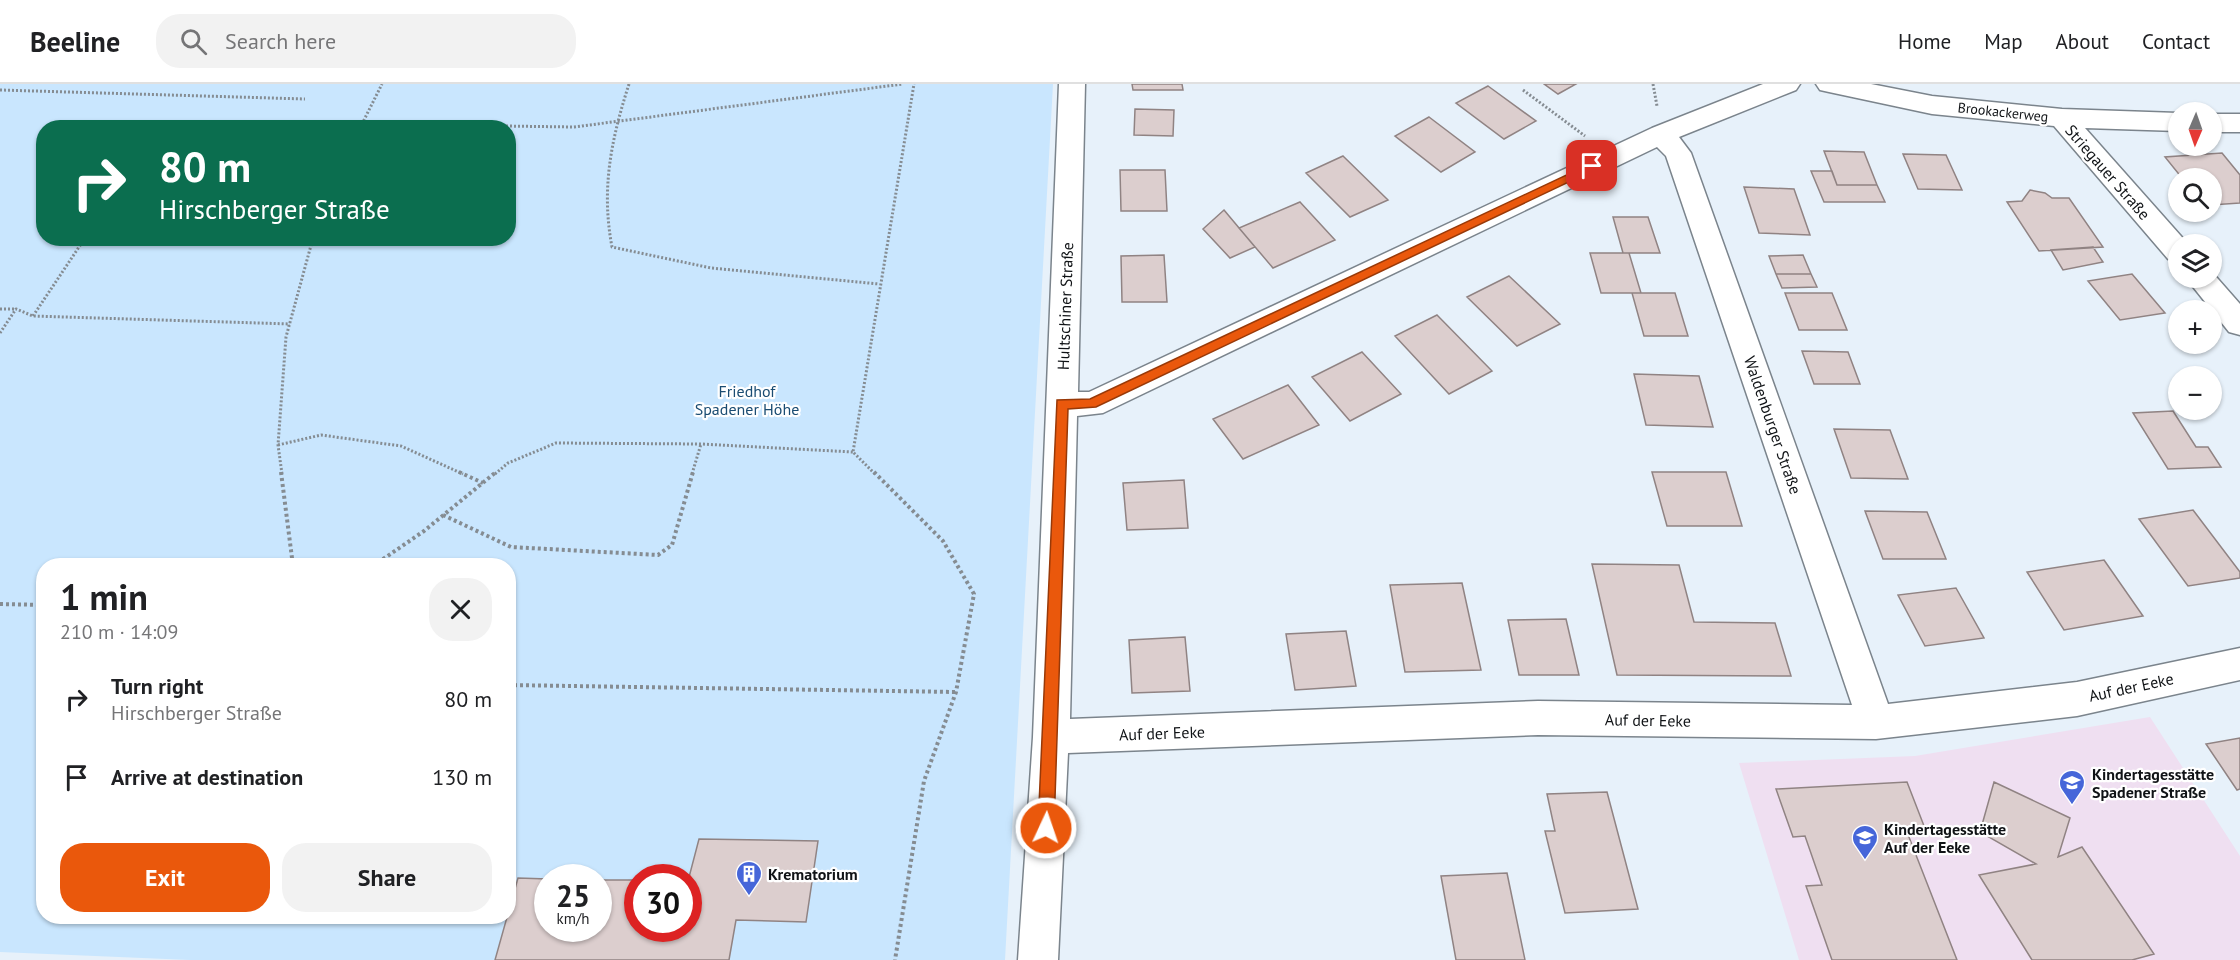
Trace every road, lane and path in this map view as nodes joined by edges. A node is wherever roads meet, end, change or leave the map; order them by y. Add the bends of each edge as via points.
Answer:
1 (382, 84) edge
2 (629, 84) edge
3 (903, 84) edge
4 (914, 84) edge
5 (1072, 84) edge
6 (1787, 84) edge
7 (1829, 84) edge
8 (0, 90) edge
9 (1523, 90) dead end
10 (305, 99) dead end
11 (2062, 118) junction
12 (364, 120) edge
13 (617, 120) junction
14 (2168, 122) edge
15 (2222, 123) edge
16 (2240, 123) edge
17 (516, 127) edge
18 (1661, 134) junction
19 (1612, 157) junction
20 (2168, 240) edge
21 (80, 246) edge
22 (311, 246) edge
23 (879, 284) junction
24 (2209, 288) edge
25 (0, 309) edge
26 (16, 309) junction
27 (33, 316) junction
28 (290, 324) junction
29 (2240, 324) edge
30 (0, 333) edge
31 (1062, 404) junction
32 (700, 444) junction
33 (278, 445) junction
34 (853, 452) junction
35 (483, 483) junction
36 (443, 515) junction
37 (292, 558) edge
38 (384, 558) edge
39 (0, 604) edge
40 (36, 605) edge
41 (2240, 664) edge
42 (516, 685) edge
43 (956, 692) junction
44 (1876, 722) junction
45 (1051, 737) junction
46 (895, 960) edge
47 (1038, 960) edge

1 - 12 path
2 - 13 path
3 - 13 path
4 - 23 path
5 - 31 street, Hultschiner Straße
6 - 18 street
7 - 11 street, Brookackerweg via 1932,105
8 - 10 path
9 - 19 path
11 - 14 street, Brookackerweg
11 - 20 street, Striegauer Straße
13 - 17 path via 574,127
13 - 23 path via 603,180 605,218 612,248 661,261
15 - 16 street
18 - 19 street
18 - 44 street, Waldenburger Straße via 1678,153
19 - 31 street via 1092,404
21 - 27 path
22 - 28 path
23 - 34 path
24 - 29 street
25 - 26 path
26 - 27 path
26 - 30 path
27 - 28 path
28 - 33 path
31 - 45 street, Hultschiner Straße
32 - 34 path
32 - 35 path via 556,443 507,463
32 - 36 path via 672,545 658,555 511,547
33 - 35 path via 321,435 401,446
33 - 37 path
34 - 43 path via 943,541 974,594
35 - 36 path
36 - 38 path
39 - 40 path
41 - 44 street, Auf der Eeke via 2078,699
42 - 43 path
43 - 46 path via 924,781
44 - 45 street, Auf der Eeke via 1538,718
45 - 47 street, Hultschiner Straße

